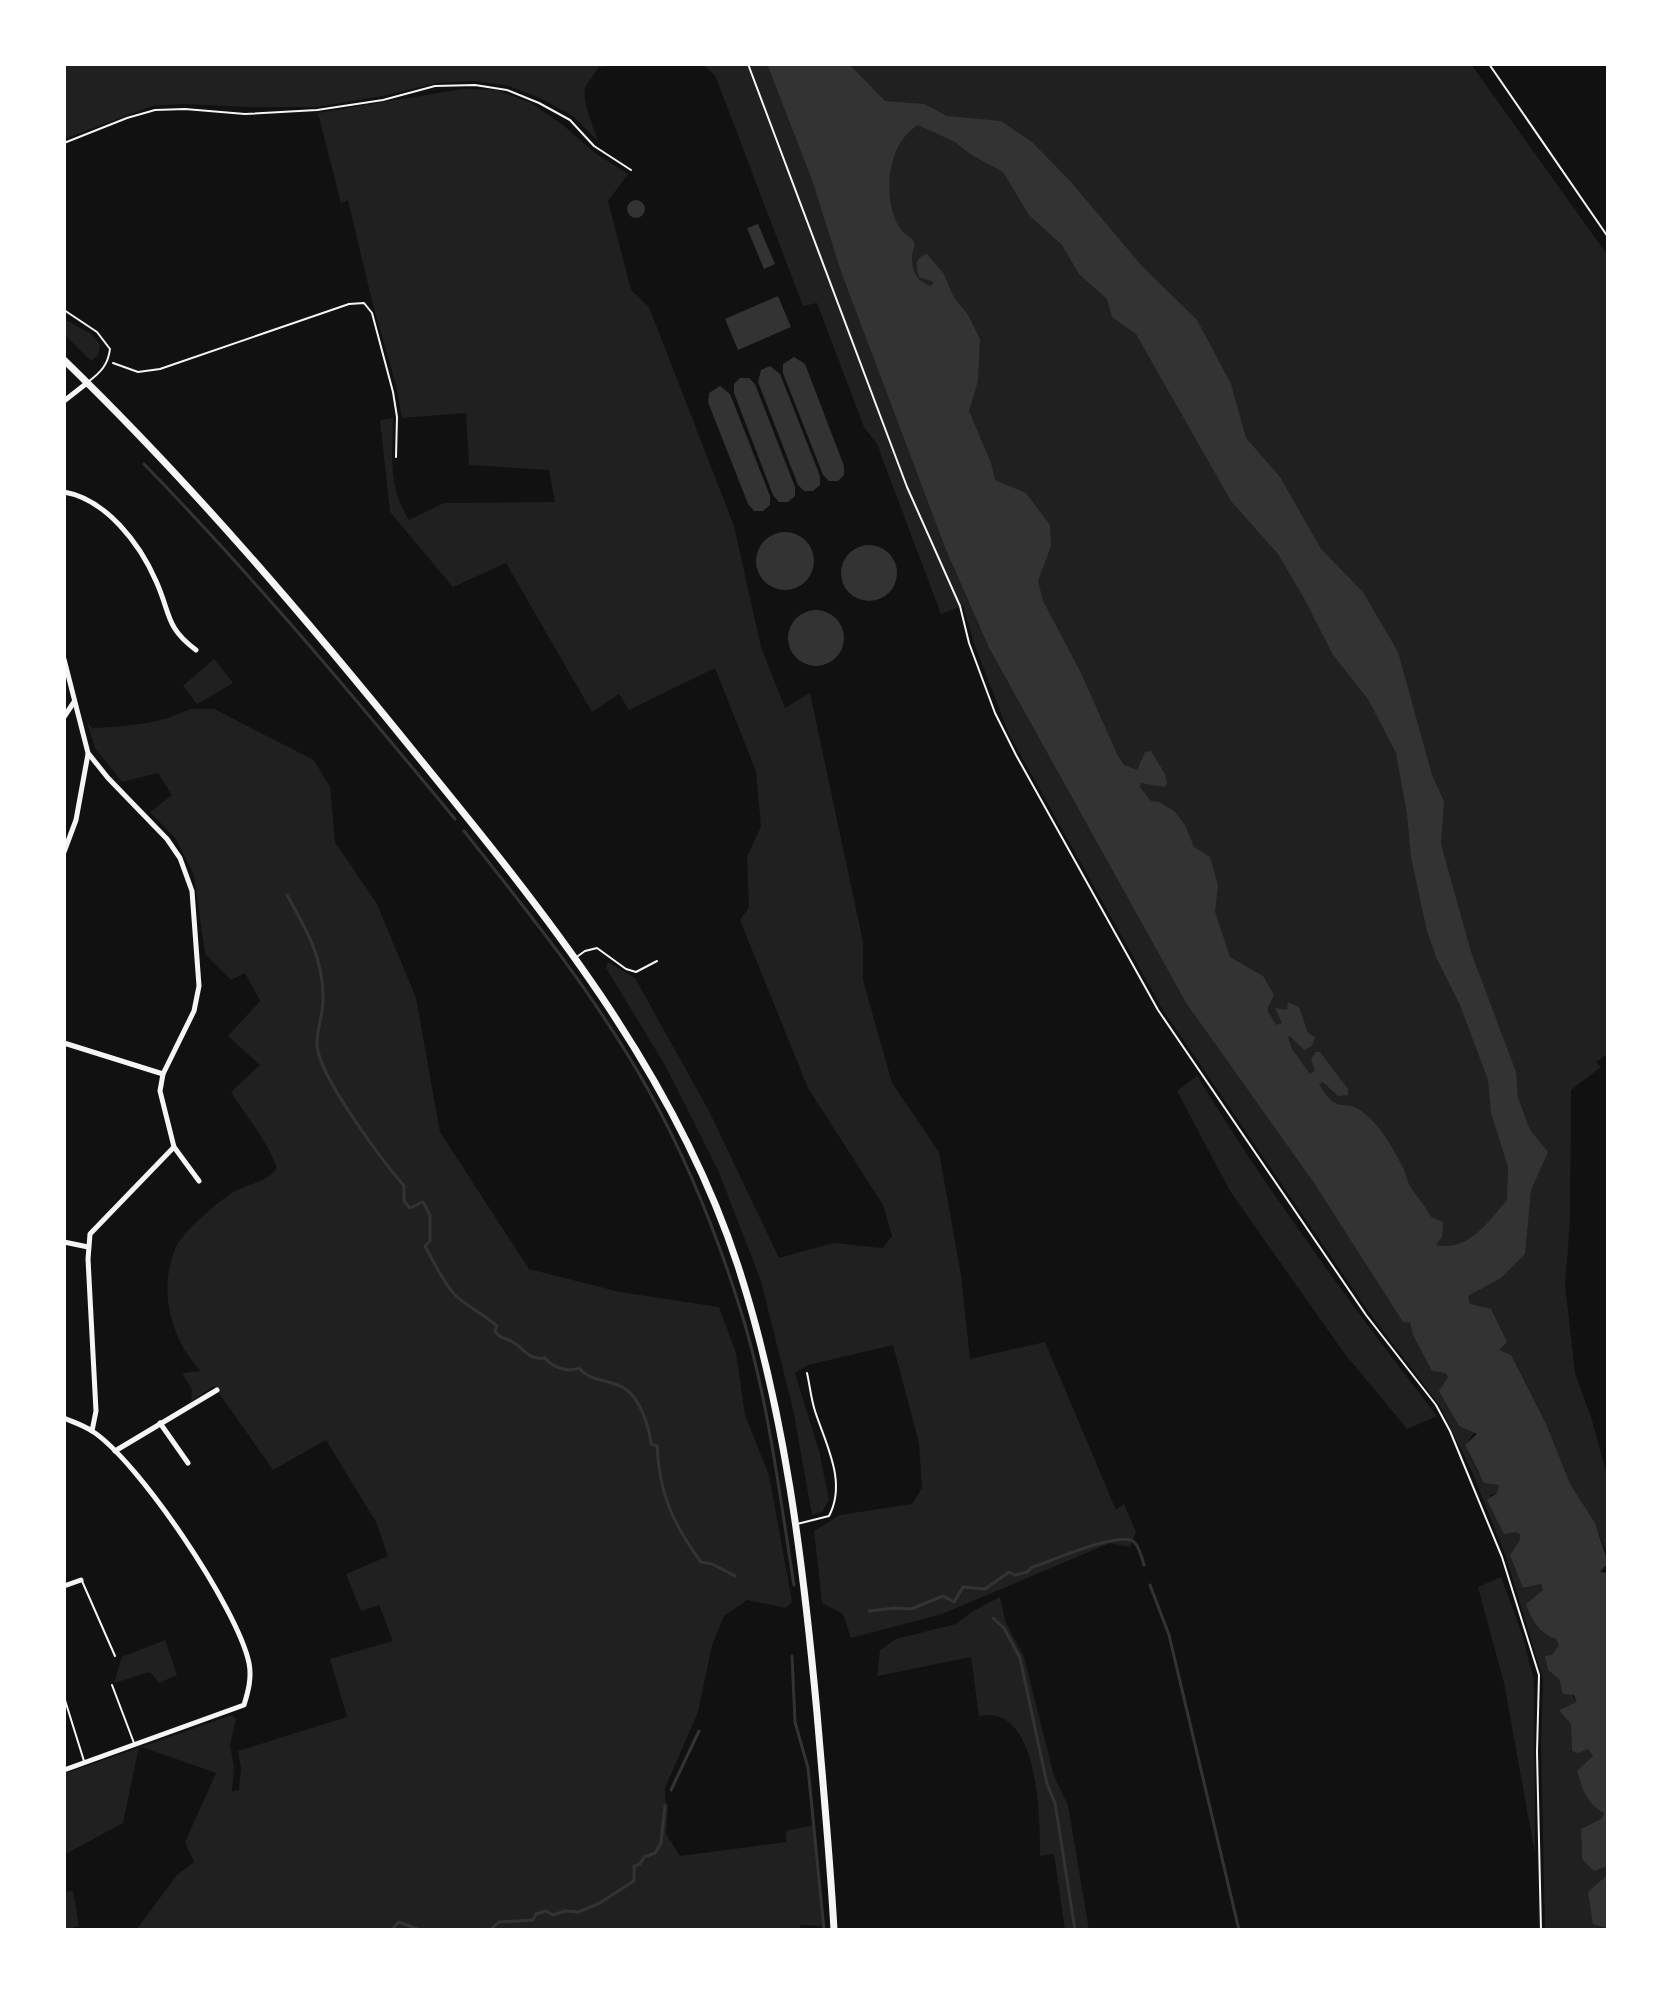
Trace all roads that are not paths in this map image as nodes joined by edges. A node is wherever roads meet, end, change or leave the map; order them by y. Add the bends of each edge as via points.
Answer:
1 (64, 143) edge
2 (631, 170) dead end
3 (64, 310) edge
4 (64, 360) edge
5 (87, 383) junction
6 (64, 401) edge
7 (64, 492) edge
8 (196, 650) dead end
9 (64, 659) edge
10 (74, 702) junction
11 (64, 717) edge
12 (88, 753) junction
13 (64, 852) edge
14 (575, 958) junction
15 (657, 961) dead end
16 (64, 1043) edge
17 (163, 1074) junction
18 (174, 1147) junction
19 (199, 1181) dead end
20 (64, 1242) edge
21 (88, 1247) junction
22 (807, 1373) dead end
23 (217, 1390) dead end
24 (64, 1418) edge
25 (160, 1423) junction
26 (92, 1431) junction
27 (115, 1451) junction
28 (188, 1463) dead end
29 (796, 1525) junction
30 (81, 1580) joint
31 (64, 1586) edge
32 (115, 1656) dead end
33 (112, 1685) dead end
34 (64, 1697) edge
35 (134, 1743) junction
36 (84, 1762) junction
37 (64, 1770) edge
38 (834, 1930) edge

1 - 2 lane via 155,110 317,110 435,86 475,85 539,103 570,120 594,146
3 - 5 lane via 110,349 109,361
4 - 5 main road
5 - 6 street
5 - 14 main road via 252,560 381,711
7 - 8 street via 93,504 122,528 156,580 173,629
9 - 10 street
10 - 11 street
10 - 12 street
12 - 13 street via 76,820
12 - 17 street via 167,839 192,891 199,986 194,1011
14 - 15 lane via 597,948 636,972
14 - 29 main road via 663,1098 737,1264 768,1369
16 - 17 street
17 - 18 street via 160,1091
18 - 19 street
18 - 21 street via 90,1234
20 - 21 street
21 - 26 street via 96,1411
22 - 29 lane via 835,1468 837,1494 829,1516
23 - 25 street
24 - 26 street
25 - 27 street
25 - 28 street
26 - 27 street
27 - 35 street via 210,1578 250,1667 244,1705
29 - 38 main road via 809,1612
30 - 31 street
30 - 32 lane
33 - 35 lane
34 - 36 lane
35 - 36 street
36 - 37 street

